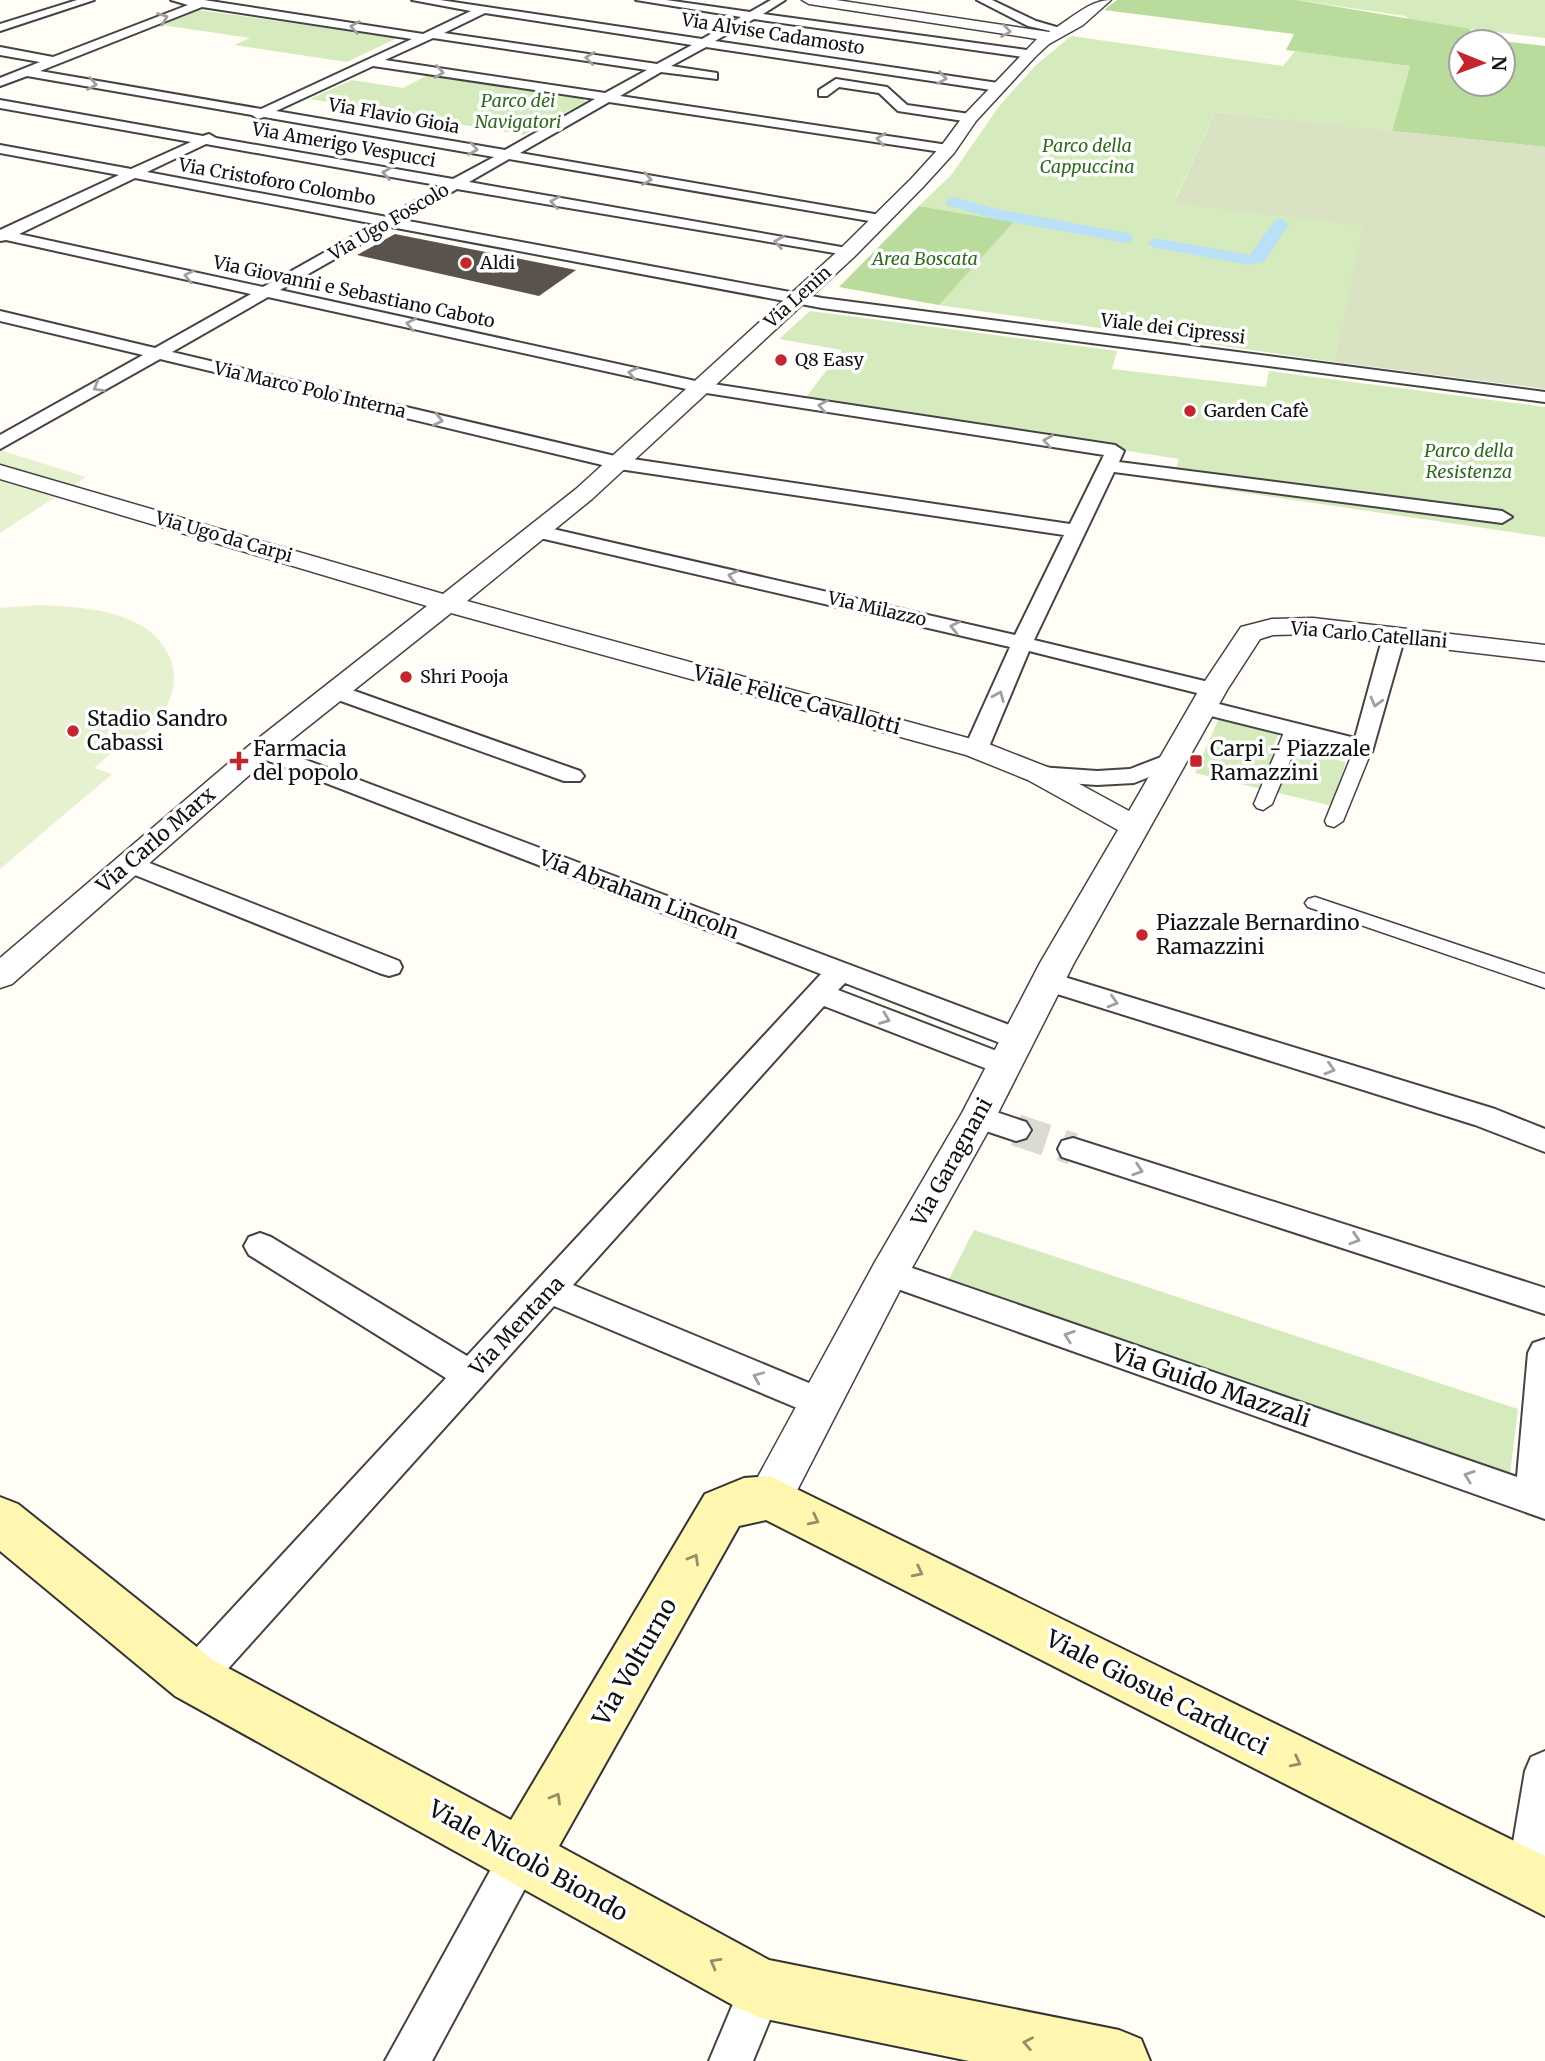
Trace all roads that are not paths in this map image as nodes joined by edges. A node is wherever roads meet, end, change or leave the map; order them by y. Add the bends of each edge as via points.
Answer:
1 (88, 0) edge
2 (177, 0) edge
3 (418, 0) edge
4 (503, 0) edge
5 (642, 0) edge
6 (779, 0) edge
7 (983, 0) edge
8 (1104, 0) edge
9 (817, 1) edge
10 (205, 2) edge
11 (484, 9) junction
12 (12, 12) dead end
13 (752, 15) junction
14 (37, 16) junction
15 (0, 28) edge
16 (1058, 34) junction
17 (426, 36) junction
18 (705, 42) junction
19 (0, 51) edge
20 (1030, 54) junction
21 (53, 61) junction
22 (372, 62) junction
23 (658, 68) junction
24 (25, 72) junction
25 (713, 76) dead end
26 (0, 82) edge
27 (998, 86) junction
28 (822, 93) dead end
29 (605, 98) junction
30 (0, 104) edge
31 (261, 113) junction
32 (970, 118) junction
33 (205, 140) junction
34 (0, 149) edge
35 (948, 149) junction
36 (507, 155) junction
37 (132, 175) junction
38 (454, 185) junction
39 (881, 219) junction
40 (390, 222) junction
41 (2, 235) edge
42 (847, 253) junction
43 (265, 293) junction
44 (795, 298) junction
45 (0, 316) edge
46 (157, 354) junction
47 (700, 387) junction
48 (1545, 397) edge
49 (0, 443) edge
50 (1112, 459) junction
51 (620, 463) junction
52 (0, 472) edge
53 (1502, 517) dead end
54 (1078, 531) junction
55 (540, 532) junction
56 (447, 603) junction
57 (1394, 636) junction
58 (1021, 643) junction
59 (1545, 653) edge
60 (335, 691) junction
61 (1208, 698) junction
62 (1294, 730) junction
63 (1364, 747) junction
64 (976, 748) junction
65 (261, 750) junction
66 (1174, 759) junction
67 (1039, 774) junction
68 (572, 776) dead end
69 (1263, 804) dead end
70 (1334, 821) dead end
71 (1136, 827) junction
72 (129, 863) junction
73 (1315, 903) dead end
74 (389, 967) dead end
75 (0, 976) edge
76 (1048, 981) junction
77 (1545, 981) edge
78 (830, 983) junction
79 (1011, 1052) junction
80 (978, 1117) junction
81 (1016, 1130) tunnel mouth
82 (1545, 1141) edge
83 (1073, 1149) tunnel mouth
84 (260, 1246) dead end
85 (889, 1273) junction
86 (550, 1290) junction
87 (1545, 1301) edge
88 (1545, 1353) edge
89 (471, 1376) junction
90 (821, 1403) junction
91 (770, 1498) junction
92 (1539, 1501) edge
93 (0, 1520) edge
94 (194, 1678) junction
95 (1545, 1771) edge
96 (522, 1857) junction
97 (1537, 1882) edge
98 (761, 1988) junction
99 (407, 2061) edge
100 (731, 2061) edge
101 (1119, 2061) edge

1 - 14 street
2 - 10 street
3 - 11 street, Via Alvise Cadamosto
4 - 11 street
5 - 13 street
6 - 13 street, Via Ugo Foscolo
7 - 16 street
8 - 16 street, Via Lenin
9 -> 16 street
17 -> 10 street
21 -> 10 street
11 - 17 street
11 - 18 street, Via Alvise Cadamosto
12 - 14 street
13 - 18 street, Via Ugo Foscolo
13 - 20 street
14 - 15 street
16 - 20 street, Via Lenin
17 - 22 street
23 -> 17 street
18 - 23 street, Via Ugo Foscolo
18 -> 27 street, Via Alvise Cadamosto
19 - 21 street
20 - 27 street, Via Lenin
21 - 24 street
22 -> 29 street
22 - 31 street
23 - 25 street
23 - 29 street, Via Ugo Foscolo
24 - 26 street
24 -> 31 street, Via Flavio Gioia
27 - 32 street, Via Lenin
28 - 32 street via 836,83 883,90 903,108
35 -> 29 street
29 - 36 street, Via Ugo Foscolo
30 - 33 street, Via Amerigo Vespucci
31 - 33 street
31 -> 36 street, Via Flavio Gioia
32 - 35 street, Via Lenin
33 - 37 street
38 -> 33 street, Via Amerigo Vespucci
34 - 37 street, Via Cristoforo Colombo
35 - 39 street, Via Lenin
36 - 38 street, Via Ugo Foscolo
36 -> 39 street, Via Flavio Gioia
37 - 40 street, Via Cristoforo Colombo
37 - 41 street
38 - 40 street, Via Ugo Foscolo
42 -> 38 street, Via Amerigo Vespucci
39 - 42 street, Via Lenin
40 - 43 street, Via Ugo Foscolo
40 - 44 street, Via Cristoforo Colombo
43 -> 41 street, Via Giovanni e Sebastiano Caboto
42 - 44 street, Via Lenin
43 - 46 street, Via Ugo Foscolo
47 -> 43 street, Via Giovanni e Sebastiano Caboto
44 - 47 street, Via Lenin
44 - 48 street, Viale dei Cipressi
45 - 46 street, Via Marco Polo Interna
46 -> 49 street, Via Ugo Foscolo
46 -> 51 street, Via Marco Polo Interna
50 -> 47 street, Via Giovanni e Sebastiano Caboto
47 - 51 street, Via Lenin
50 - 53 street, Via Giovanni e Sebastiano Caboto
50 - 54 street
51 - 54 street, Via Marco Polo Interna
51 - 55 street, Via Lenin
52 - 56 street, Via Ugo da Carpi
54 - 58 street
55 - 56 street, Via Lenin
58 -> 55 street, Via Milazzo
56 - 60 street, Via Carlo Marx
56 - 64 street, Viale Felice Cavallotti
57 - 59 street, Via Carlo Catellani
57 - 61 street, Via Carlo Catellani via 1313,626 1272,627 1250,633
57 -> 63 street
58 - 61 street, Via Milazzo
64 -> 58 street
60 - 65 street, Via Carlo Marx
60 - 68 street
61 - 62 street
61 - 66 street, Via Carlo Catellani
62 - 63 street
62 - 69 street
63 - 70 street
64 - 67 street, Viale Felice Cavallotti
65 - 72 street, Via Carlo Marx
65 - 78 street, Via Abraham Lincoln
66 - 67 street via 1135,776
66 - 71 street, Via Carlo Catellani
67 - 71 street, Viale Felice Cavallotti
71 - 76 street, Via Garagnani
72 - 74 street
72 - 75 street, Via Carlo Marx
73 - 77 street
76 - 79 street, Via Garagnani
76 -> 82 street via 1485,1117
78 - 79 street, Via Abraham Lincoln
78 - 86 street, Via Mentana
79 - 80 street, Via Garagnani
80 - 81 street
80 - 85 street, Via Garagnani
83 -> 87 street
84 - 89 street
85 - 90 street, Via Garagnani
92 -> 85 street, Via Guido Mazzali
86 - 89 street, Via Mentana
90 -> 86 street
88 - 92 street
89 - 94 street, Via Mentana
90 - 91 street, Via Garagnani
96 -> 91 main road, Via Volturno via 722,1510 744,1500
91 -> 97 main road, Viale Giosuè Carducci
93 - 94 main road, Viale Nicolò Biondo
94 - 96 main road, Viale Nicolò Biondo
95 - 97 street
98 -> 96 main road, Viale Nicolò Biondo
96 - 99 street
98 - 100 street
101 -> 98 main road, Viale Nicolò Biondo

